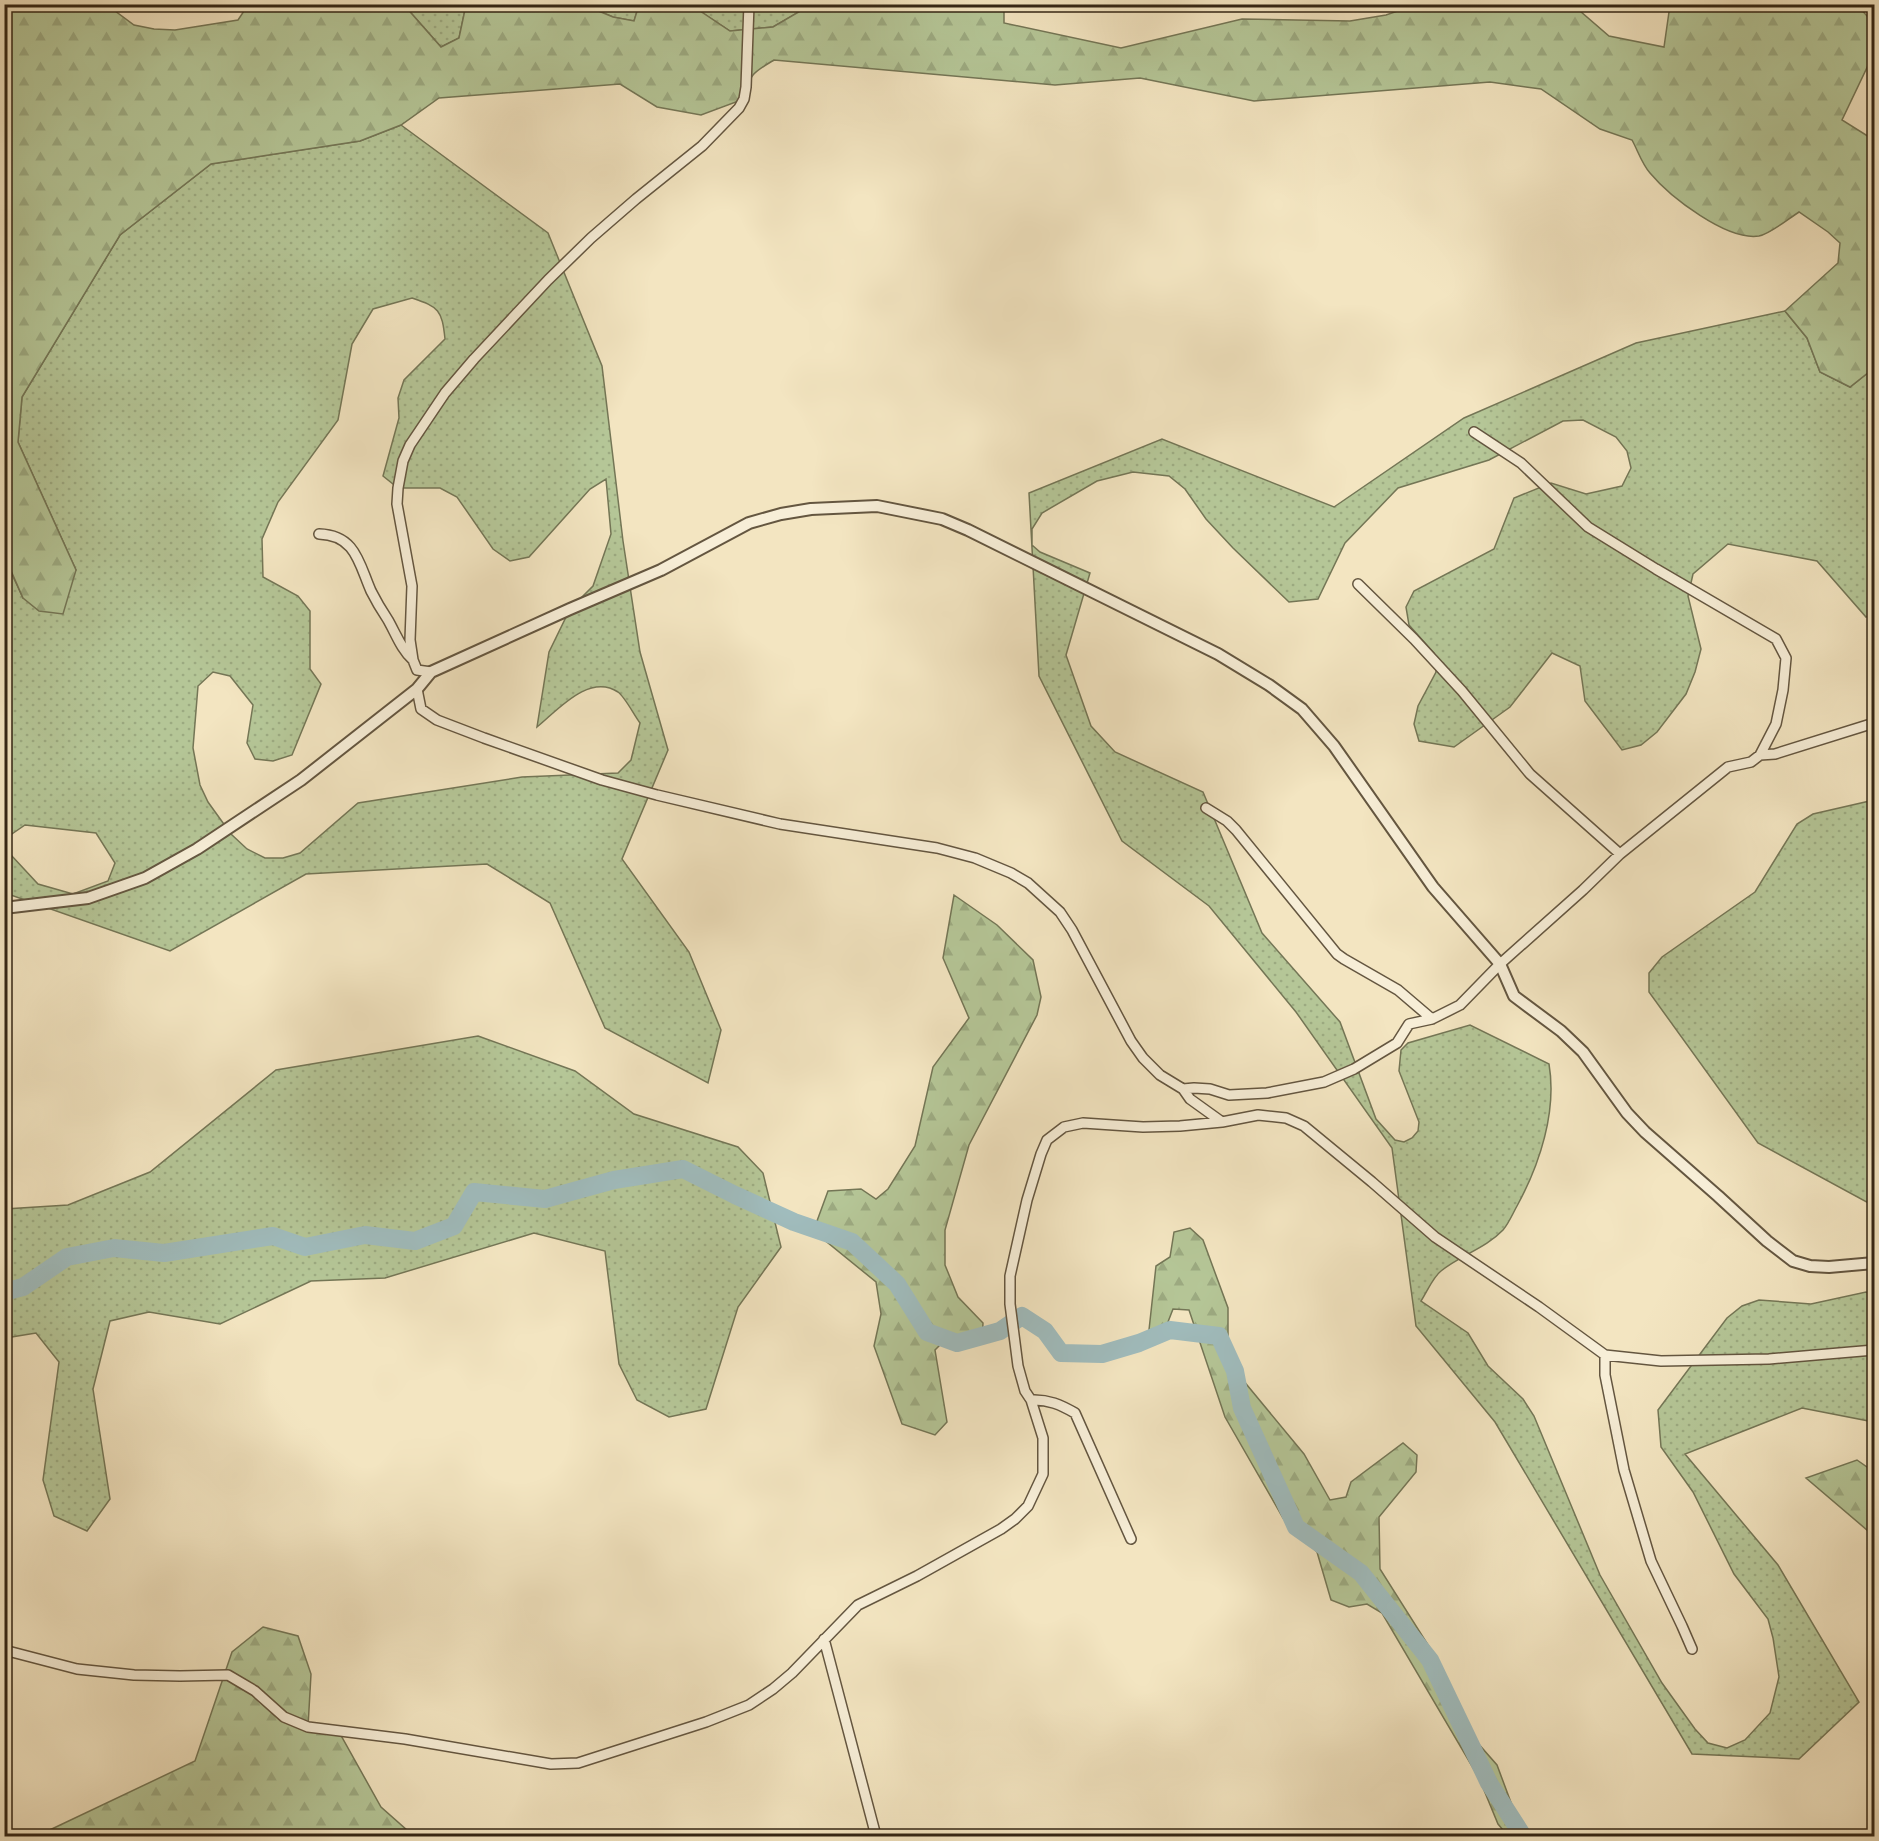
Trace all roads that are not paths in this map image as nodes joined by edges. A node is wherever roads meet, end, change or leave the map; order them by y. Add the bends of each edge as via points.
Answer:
1 (749, 4) edge
2 (1474, 432) dead end
3 (319, 534) dead end
4 (1358, 584) dead end
5 (413, 660) junction
6 (431, 672) junction
7 (417, 688) junction
8 (1875, 723) edge
9 (1760, 755) junction
10 (1206, 808) dead end
11 (1620, 854) junction
12 (4, 908) edge
13 (1500, 964) junction
14 (1432, 1019) junction
15 (1184, 1089) junction
16 (1222, 1122) junction
17 (1875, 1263) edge
18 (1875, 1350) edge
19 (1605, 1355) junction
20 (1031, 1400) junction
21 (1131, 1539) dead end
22 (824, 1639) junction
23 (1692, 1649) dead end
24 (4, 1650) edge
25 (876, 1836) edge

1 - 5 street via 746,87 739,108 702,146 591,238 549,280 460,376 410,445 403,461 397,504 412,586
2 - 9 street via 1521,463 1588,527 1776,639 1786,658 1783,690 1776,724
3 - 5 street via 332,534 353,551 370,590
4 - 11 street via 1462,691 1530,774
5 - 6 street via 417,670
6 - 7 street
6 - 13 street via 662,570 749,523 811,509 878,506 942,519 1218,654 1302,709 1334,746 1433,887
7 - 12 street via 301,780 197,849 145,878 88,898
7 - 15 street via 421,709 437,720 602,780 780,824 957,852 1011,873 1060,912 1143,1059
8 - 9 street via 1775,754
9 - 11 street via 1751,762 1728,767
10 - 14 street via 1236,830 1337,954 1398,990
11 - 13 street
13 - 14 street via 1460,1005
13 - 17 street via 1514,996 1561,1030 1583,1052 1627,1113 1792,1261 1829,1267
14 - 15 street via 1409,1024 1397,1043 1324,1082 1267,1093 1229,1095 1210,1089
15 - 16 street via 1190,1099
16 - 19 street via 1257,1115 1286,1118 1305,1126 1435,1237
16 - 20 street via 1143,1127 1083,1124 1064,1127 1047,1140 1027,1200 1010,1276 1018,1366
18 - 19 street via 1769,1359 1661,1361
19 - 23 street via 1605,1375 1624,1470 1652,1562
20 - 21 street via 1042,1399 1076,1413
20 - 22 street via 1043,1438 1044,1458 1043,1474 1028,1506 1000,1529 858,1605
22 - 24 street via 786,1678 748,1705 578,1763 551,1764 308,1727 284,1717 255,1691 228,1675 134,1675 76,1669
22 - 25 street

